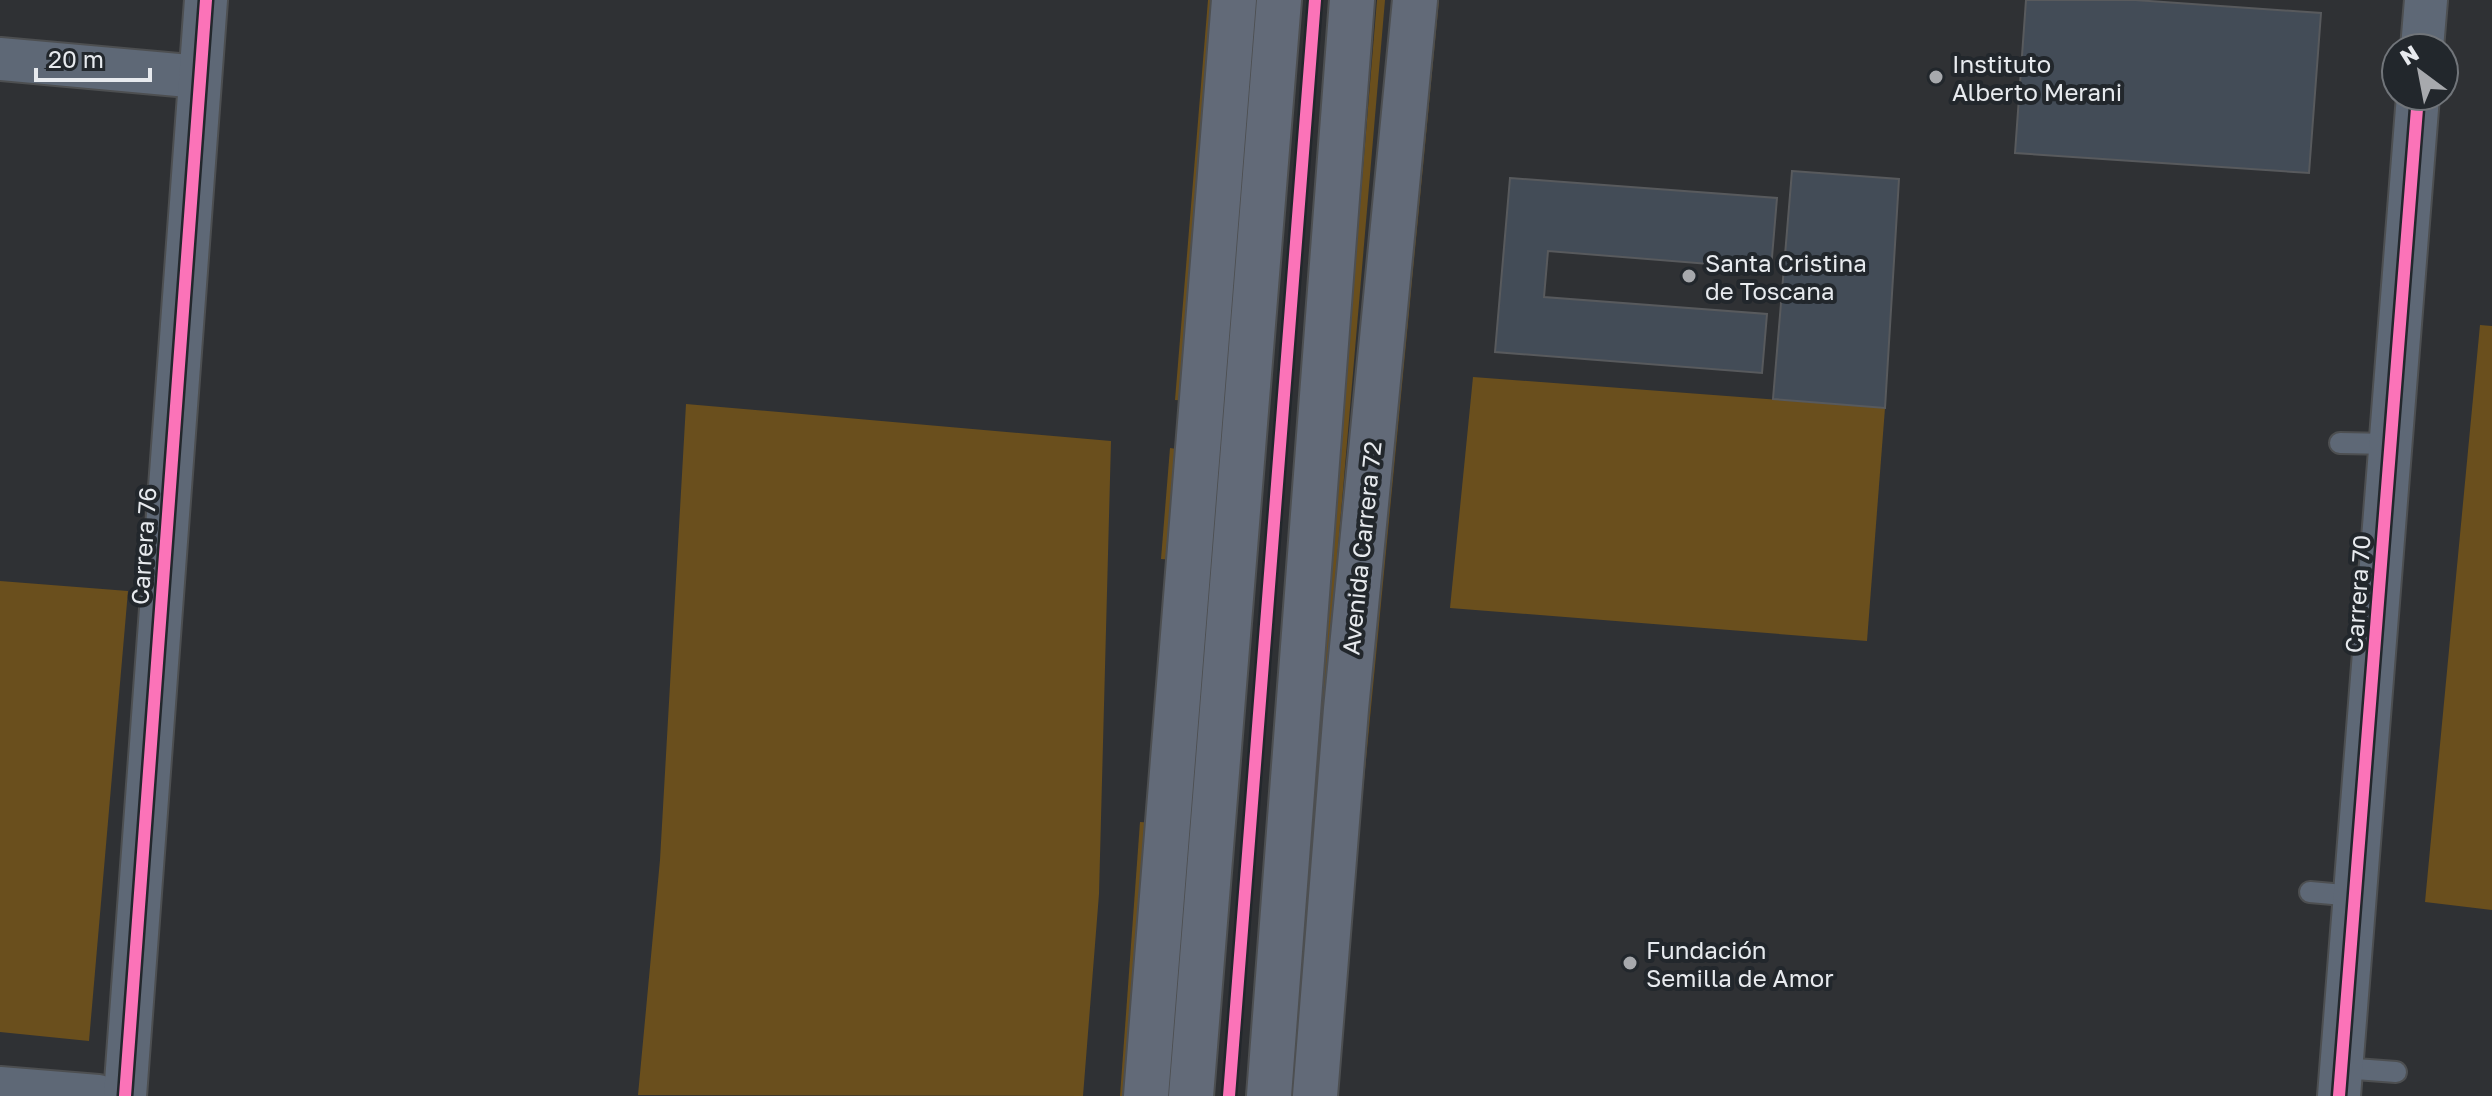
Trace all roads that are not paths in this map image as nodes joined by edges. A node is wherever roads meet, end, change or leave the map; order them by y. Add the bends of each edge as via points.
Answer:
1 (206, 0) edge
2 (1234, 0) edge
3 (1279, 0) edge
4 (1352, 0) edge
5 (1415, 0) edge
6 (2426, 0) edge
7 (2423, 32) edge
8 (0, 59) edge
9 (200, 77) junction
10 (2417, 112) edge
11 (2340, 443) dead end
12 (2390, 444) junction
13 (2310, 892) dead end
14 (2355, 896) junction
15 (2396, 1072) dead end
16 (2340, 1082) edge
17 (0, 1088) edge
18 (98, 1096) edge
19 (125, 1096) edge
20 (1146, 1096) edge
21 (1191, 1096) edge
22 (1269, 1096) edge
23 (1315, 1096) edge

1 - 9 street, Carrera 76
2 - 20 highway
3 - 21 highway
4 - 22 highway, Avenida Carrera 72
5 - 23 highway, Avenida Carrera 72 via 1346,709
6 - 7 street
8 - 9 street
9 - 19 street, Carrera 76
10 - 12 street, Carrera 70
11 - 12 lane
12 - 14 street, Carrera 70
13 - 14 lane
14 - 16 street, Carrera 70
15 - 16 lane
17 - 18 street

